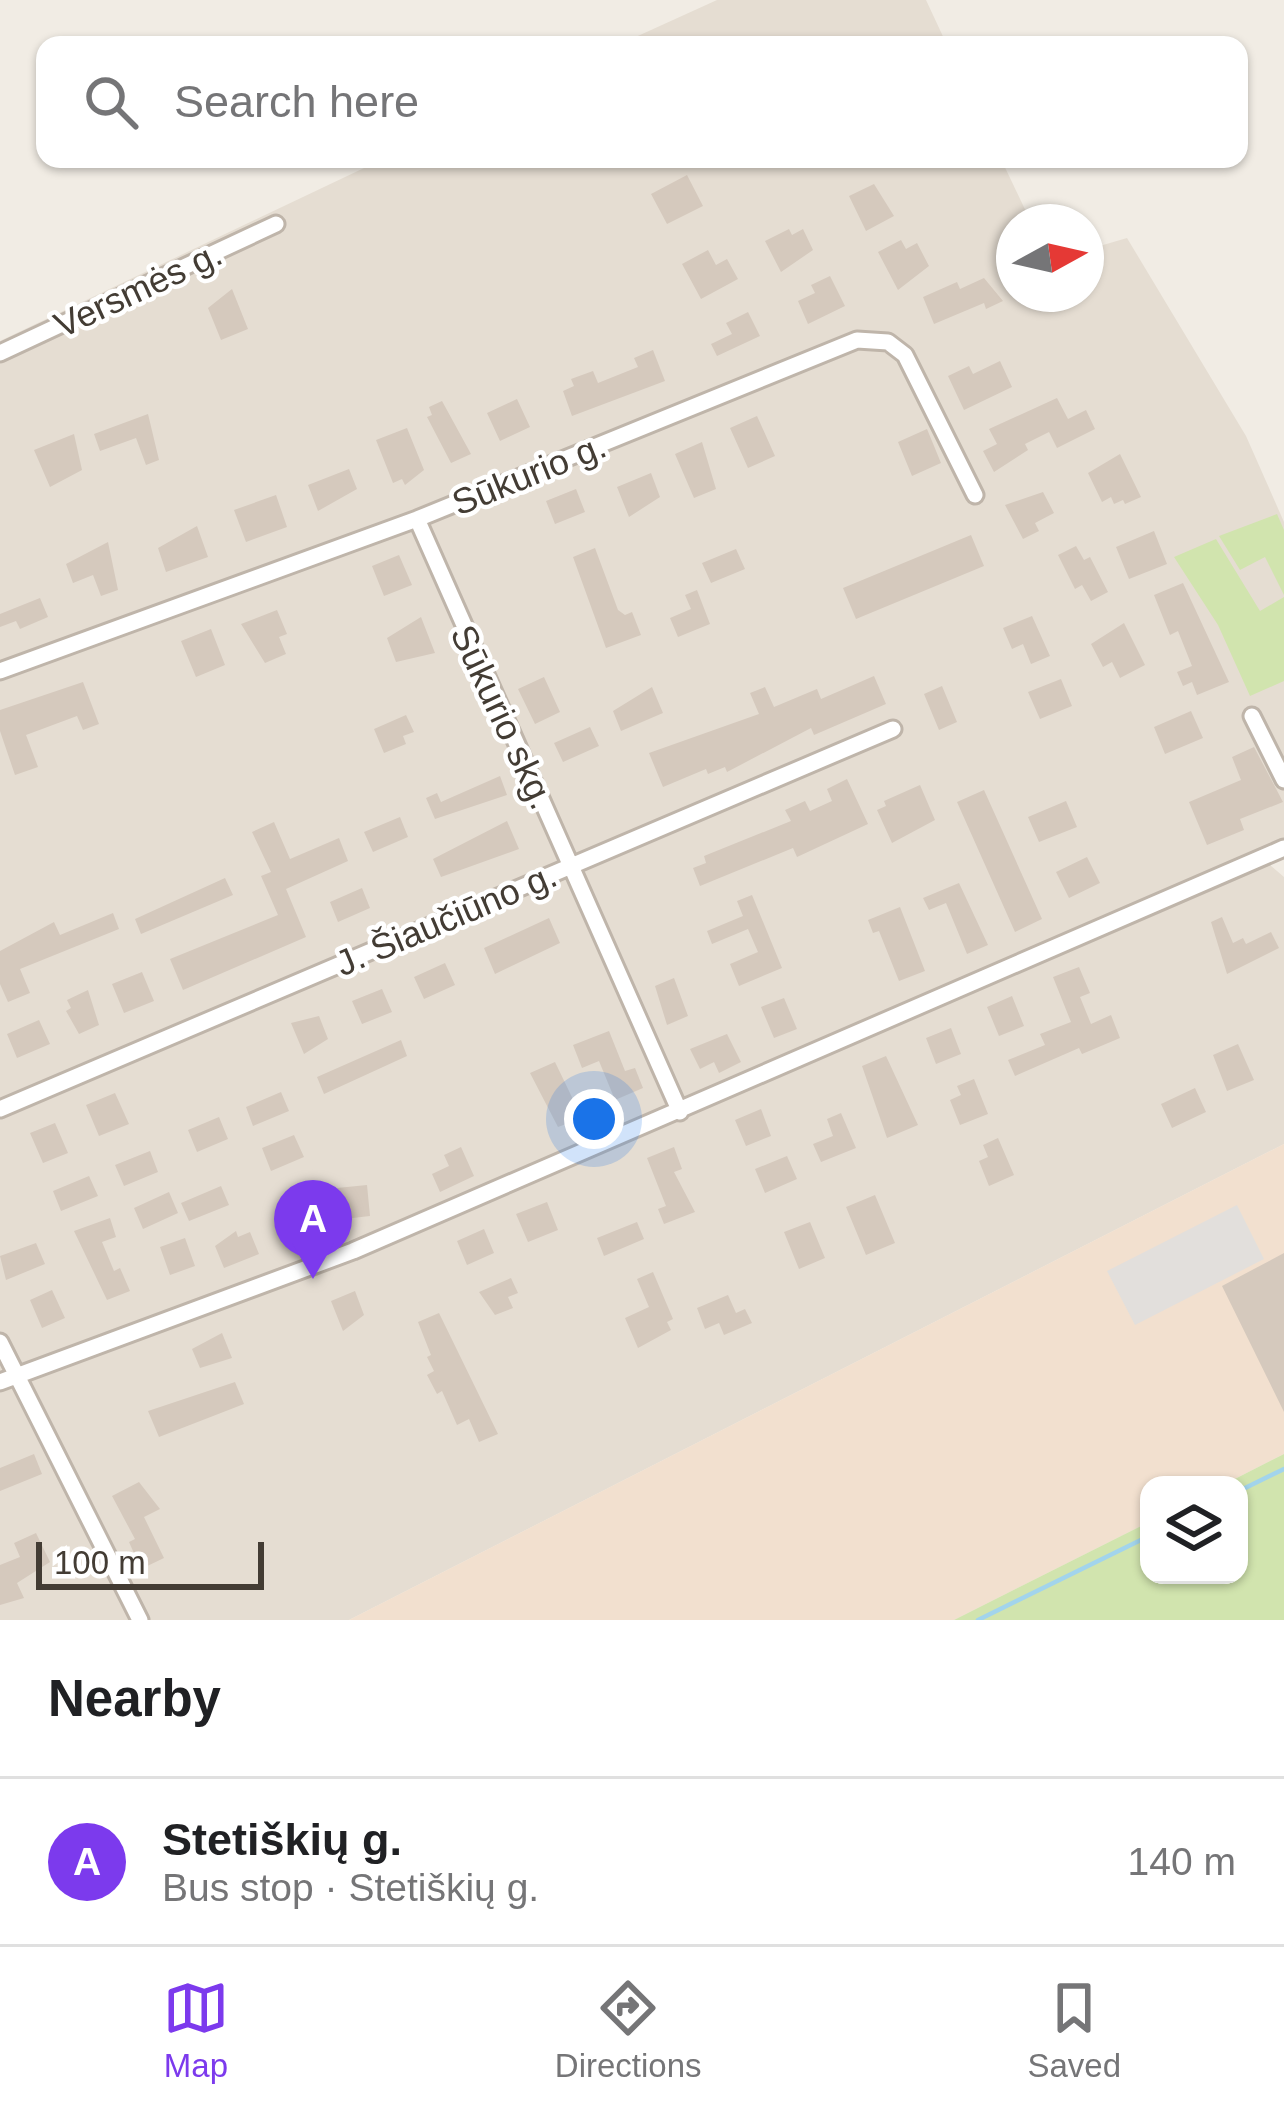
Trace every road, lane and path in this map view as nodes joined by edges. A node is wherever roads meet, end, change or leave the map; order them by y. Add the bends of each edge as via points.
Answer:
1 (276, 224) dead end
2 (0, 353) edge
3 (975, 495) dead end
4 (417, 519) junction
5 (0, 671) edge
6 (1252, 716) dead end
7 (892, 729) dead end
8 (1284, 780) edge
9 (1284, 848) edge
10 (572, 866) junction
11 (0, 1109) edge
12 (680, 1112) junction
13 (0, 1342) edge
14 (17, 1376) junction
15 (0, 1382) edge
16 (134, 1618) edge

1 - 2 street, Versmės g.
3 - 4 street, Sūkurio g. via 905,355 888,342 857,340
4 - 5 street, Sūkurio g.
4 - 10 street, Sūkurio skg.
6 - 8 street
7 - 10 street, J. Šiaučiūno g.
9 - 12 street
10 - 11 street, J. Šiaučiūno g.
10 - 12 street, Sūkurio skg.
12 - 14 street via 353,1251
13 - 14 street
14 - 15 street
14 - 16 street

